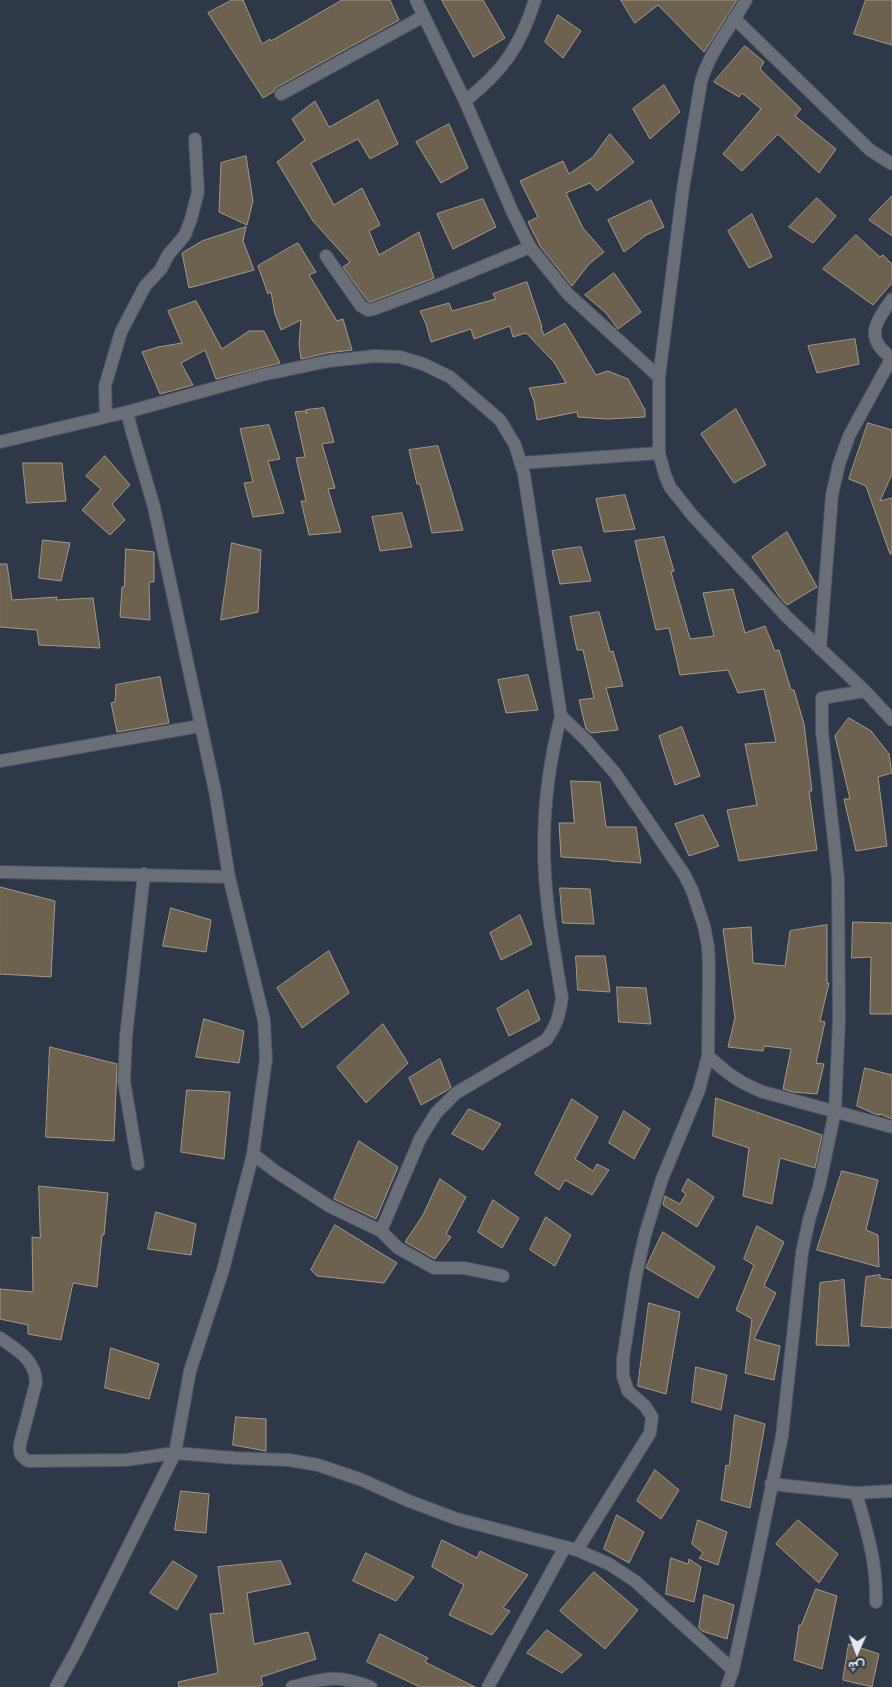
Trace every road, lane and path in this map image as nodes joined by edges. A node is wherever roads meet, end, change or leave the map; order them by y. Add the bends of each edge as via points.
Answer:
1 (416, 0) edge
2 (535, 0) edge
3 (746, 0) edge
4 (424, 16) junction
5 (734, 18) junction
6 (281, 94) dead end
7 (465, 101) junction
8 (195, 139) dead end
9 (892, 164) edge
10 (530, 247) junction
11 (326, 256) dead end
12 (892, 299) edge
13 (892, 359) edge
14 (658, 377) junction
15 (127, 412) junction
16 (106, 417) junction
17 (0, 442) edge
18 (659, 453) junction
19 (521, 463) junction
20 (820, 649) junction
21 (865, 691) junction
22 (561, 716) junction
23 (892, 720) edge
24 (200, 726) junction
25 (0, 761) edge
26 (0, 872) edge
27 (144, 874) junction
28 (229, 877) junction
29 (708, 1056) junction
30 (835, 1111) junction
31 (892, 1127) edge
32 (252, 1154) junction
33 (138, 1164) dead end
34 (381, 1231) junction
35 (502, 1276) dead end
36 (0, 1338) edge
37 (175, 1453) junction
38 (771, 1484) junction
39 (892, 1491) edge
40 (856, 1494) junction
41 (571, 1548) junction
42 (876, 1602) dead end
43 (733, 1670) junction
44 (56, 1687) edge
45 (292, 1687) edge
46 (371, 1687) edge
47 (488, 1687) edge
48 (727, 1687) edge

1 - 4 street
2 - 7 street via 510,57 487,84
3 - 5 street
4 - 6 street
4 - 7 street
5 - 9 street via 870,150
5 - 14 street via 715,46 700,82
7 - 10 street
8 - 16 street via 198,192 191,219 185,235 145,286 120,332 105,386
10 - 11 street via 368,310 361,306
10 - 14 street via 568,294
12 - 13 street via 877,322 875,332 877,344
13 - 20 street via 849,436 839,464 832,494
14 - 18 street
15 - 16 street
15 - 19 street via 291,369 375,356 400,357 450,377 500,420 515,445
15 - 24 street via 154,508
16 - 17 street
18 - 19 street
18 - 20 street via 670,487 693,516
19 - 22 street
20 - 21 street
21 - 23 street
21 - 30 street via 822,698 822,731 838,878 839,1020
22 - 29 street via 615,773 692,890 708,946
22 - 34 street via 550,763 544,847 562,998 555,1028 546,1040 456,1093 436,1113 420,1139
24 - 25 street
24 - 28 street
26 - 27 street
27 - 28 street
27 - 33 street via 124,1081
28 - 32 street via 266,1039
29 - 30 street via 744,1084
29 - 41 street via 699,1090 662,1179 645,1235 623,1358 628,1392 645,1406 652,1417 650,1433
30 - 31 street
30 - 38 street via 802,1253 782,1436
32 - 34 street via 329,1206
32 - 37 street via 223,1270 190,1371
34 - 35 street via 398,1248 434,1268 464,1268
36 - 37 street via 22,1354 36,1375 20,1444 20,1453 28,1461 126,1460
37 - 41 street via 290,1460 318,1465 457,1519
37 - 44 street
38 - 40 street
38 - 43 street
39 - 40 street
40 - 42 street via 873,1551
41 - 43 street via 609,1564 634,1582
41 - 47 street
43 - 48 street
45 - 46 street via 336,1678

